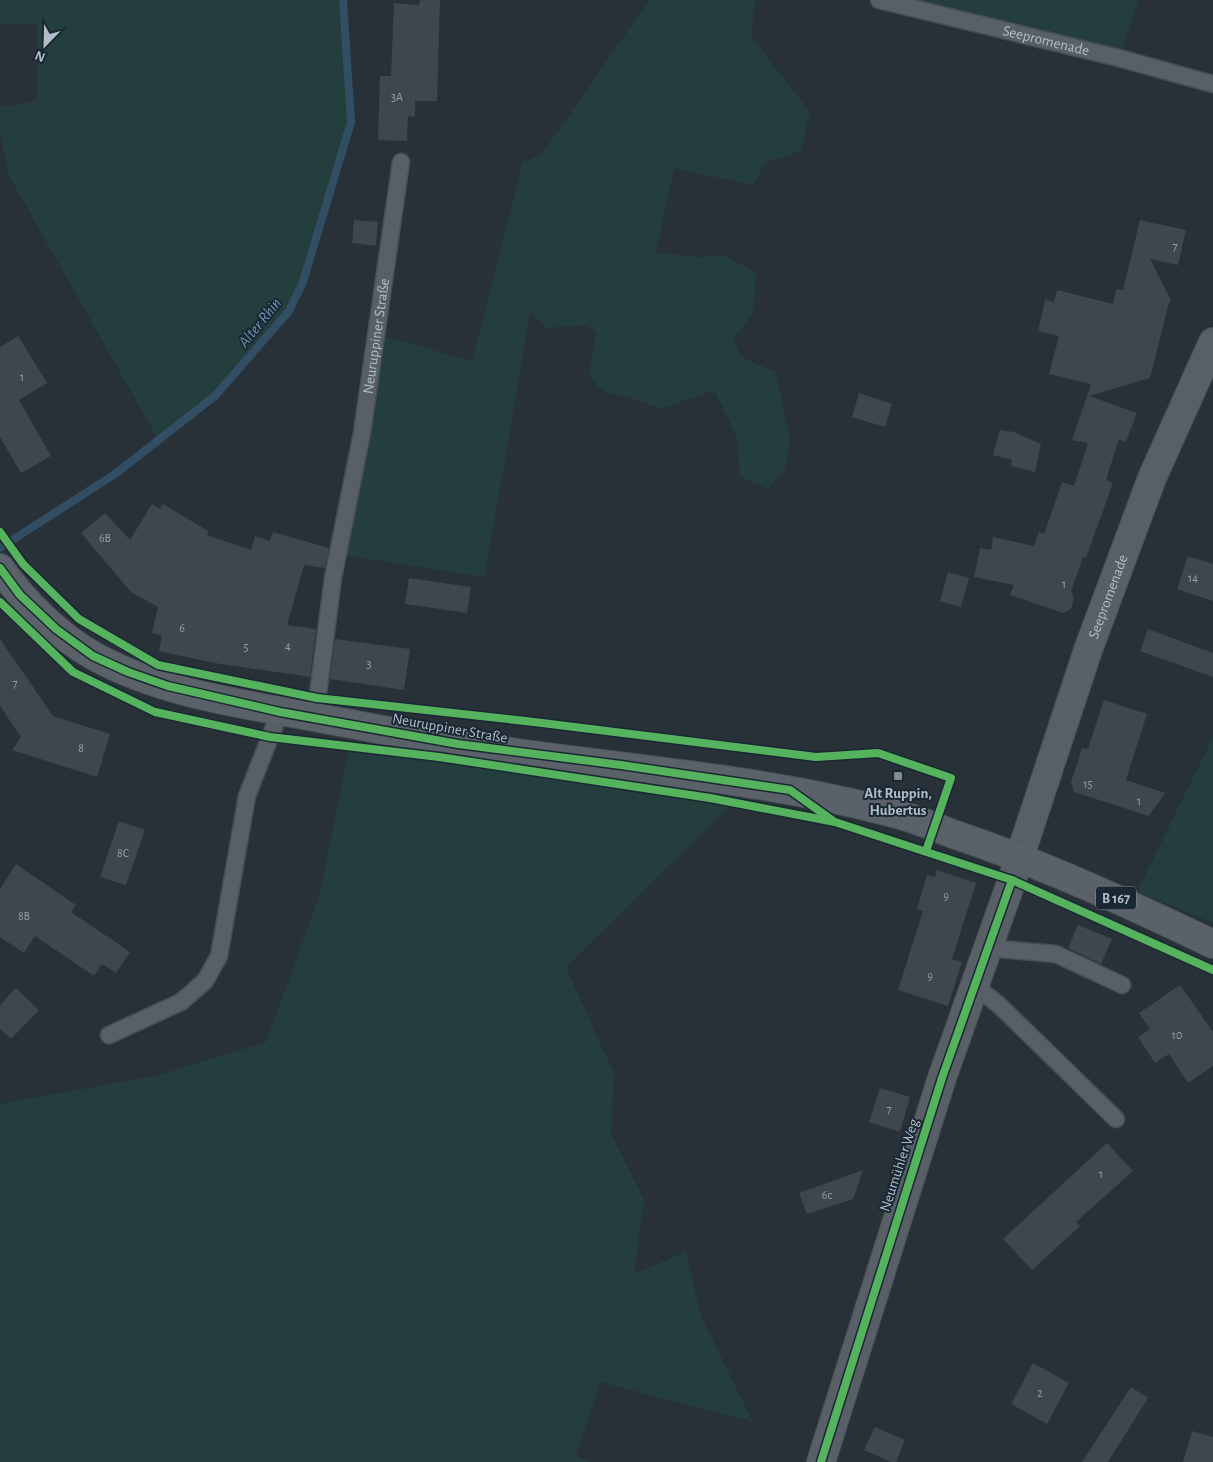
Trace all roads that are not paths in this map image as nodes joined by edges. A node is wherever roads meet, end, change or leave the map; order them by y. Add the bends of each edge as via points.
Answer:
1 (878, 0) edge
2 (1213, 84) edge
3 (401, 162) dead end
4 (1213, 342) edge
5 (2, 571) edge
6 (280, 712) junction
7 (315, 717) junction
8 (1018, 856) junction
9 (1213, 944) edge
10 (988, 948) junction
11 (1122, 985) dead end
12 (975, 986) junction
13 (109, 1035) dead end
14 (1116, 1118) dead end
15 (821, 1462) edge

1 - 2 lane, Seepromenade
3 - 7 lane, Neuruppiner Straße via 362,433 333,578
4 - 8 street, Seepromenade via 1152,478 1088,650
5 - 6 main road, Neuruppiner Straße / B 167 via 20,595 56,629 93,656 168,686
6 - 7 main road, Neuruppiner Straße / B 167
6 - 13 lane via 247,796 219,956 205,981 181,1002
7 - 8 main road, Neuruppiner Straße / B 167 via 458,744 790,790 891,812
8 - 9 main road, B 167
8 - 10 street, Neumühler Weg
10 - 11 lane via 1056,954
10 - 12 street, Neumühler Weg
12 - 14 lane via 1000,1004
12 - 15 street, Neumühler Weg via 942,1078

